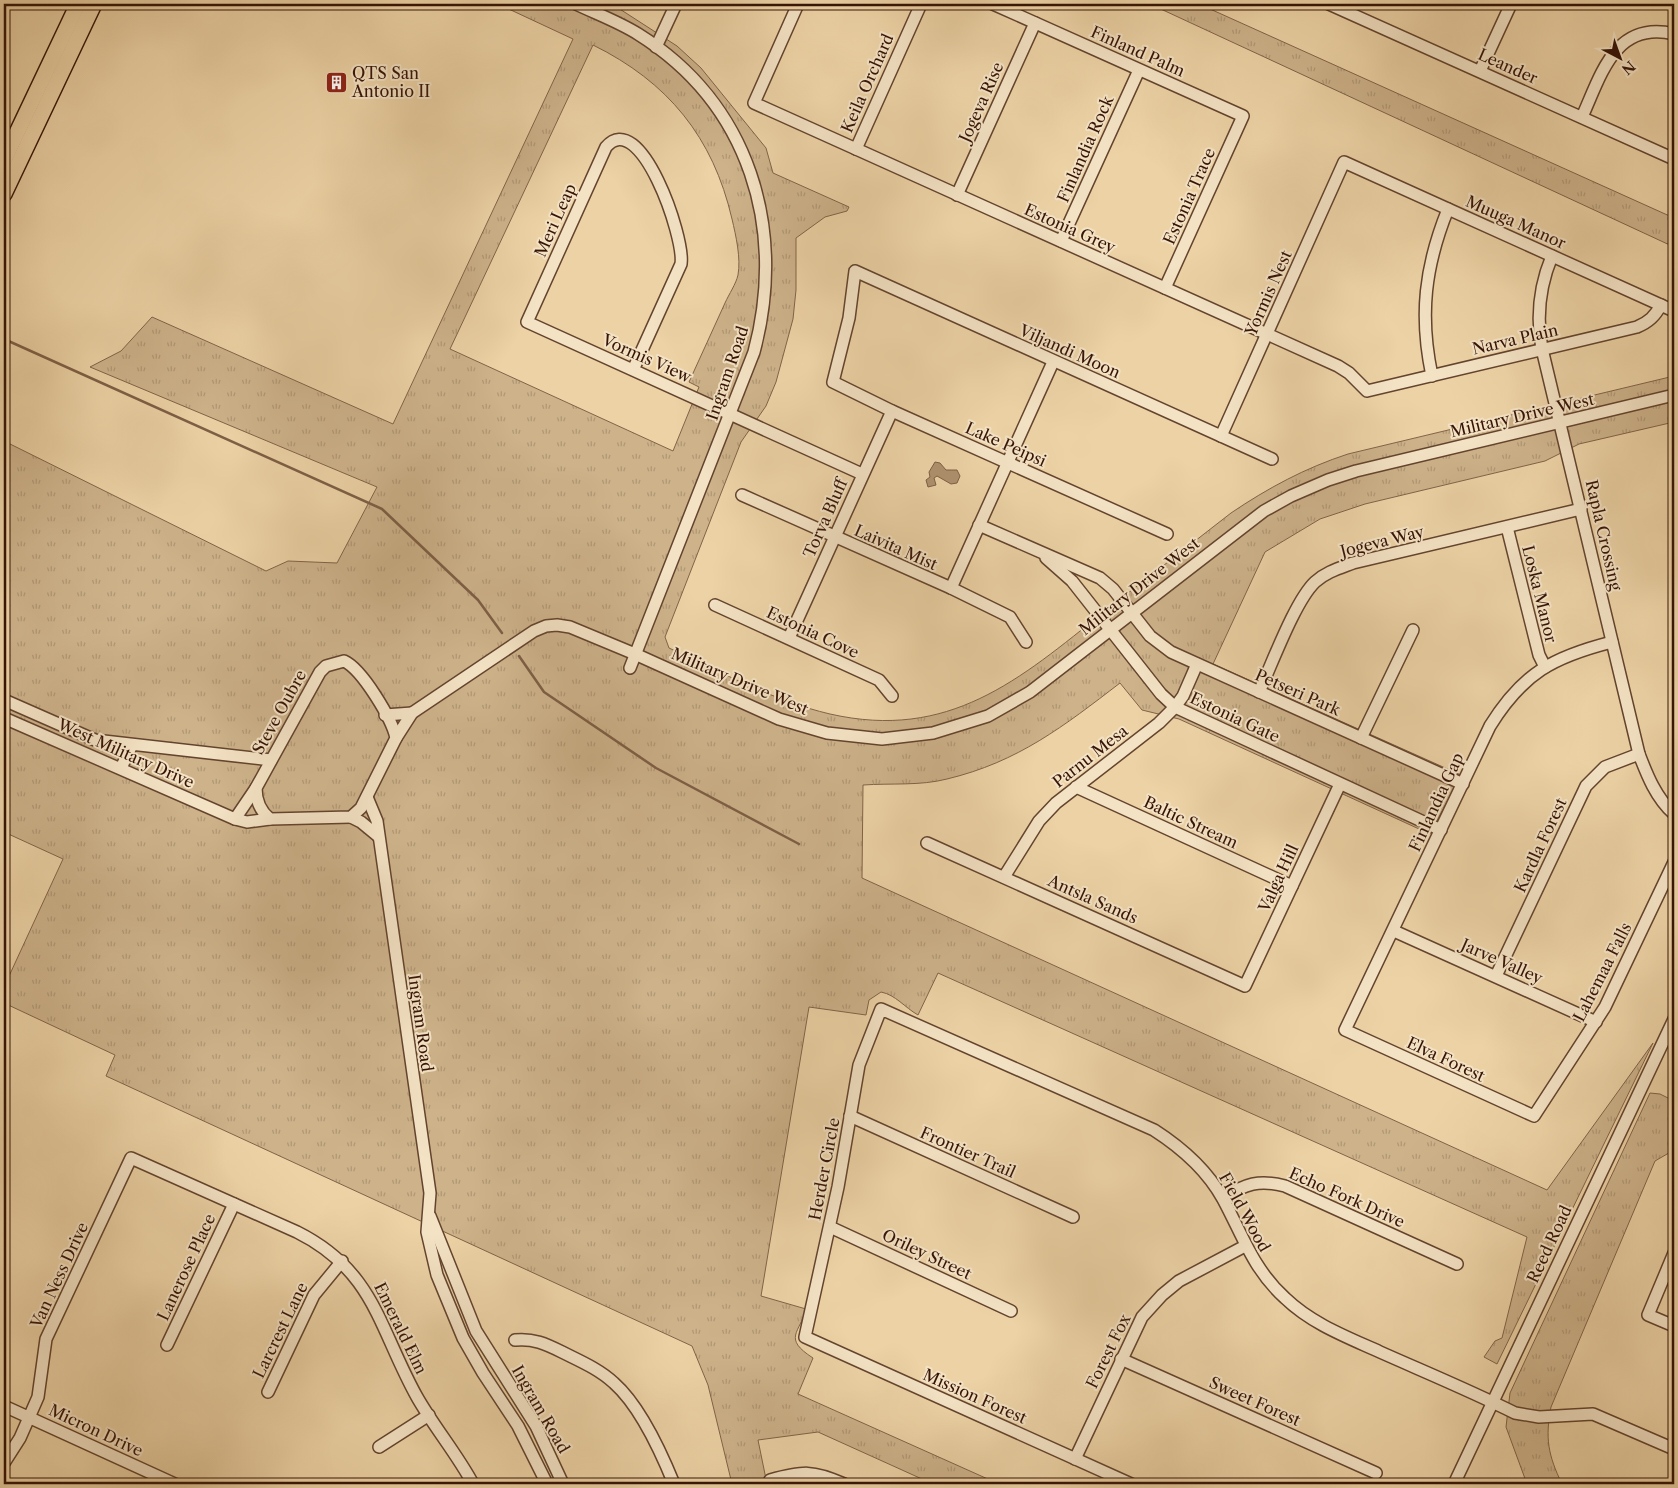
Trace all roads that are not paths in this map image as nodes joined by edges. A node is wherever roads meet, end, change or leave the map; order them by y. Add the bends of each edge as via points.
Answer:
1 (78, 4) edge
2 (94, 4) edge
3 (576, 4) edge
4 (676, 4) edge
5 (798, 4) edge
6 (920, 4) edge
7 (993, 4) edge
8 (1329, 4) edge
9 (1510, 4) edge
10 (1035, 23) junction
11 (1674, 34) edge
12 (656, 47) junction
13 (1139, 70) junction
14 (1480, 71) junction
15 (1243, 116) joint
16 (1582, 117) junction
17 (856, 149) junction
18 (1674, 159) edge
19 (4, 160) edge
20 (1344, 162) joint
21 (4, 194) edge
22 (957, 195) junction
23 (1448, 209) junction
24 (1061, 241) junction
25 (1552, 256) junction
26 (1165, 288) junction
27 (1661, 304) junction
28 (1674, 311) edge
29 (527, 322) joint
30 (1267, 334) junction
31 (1542, 349) junction
32 (1053, 362) junction
33 (633, 370) junction
34 (1432, 376) junction
35 (833, 382) joint
36 (1367, 391) joint
37 (1674, 395) edge
38 (892, 411) junction
39 (731, 414) junction
40 (1560, 423) junction
41 (1222, 436) junction
42 (1272, 459) dead end
43 (1007, 463) junction
44 (862, 474) junction
45 (742, 495) dead end
46 (1581, 509) junction
47 (979, 525) junction
48 (1507, 527) junction
49 (1167, 534) dead end
50 (834, 537) junction
51 (1040, 553) junction
52 (951, 588) junction
53 (715, 605) dead end
54 (1132, 612) junction
55 (1109, 630) junction
56 (1413, 630) dead end
57 (789, 638) junction
58 (1026, 642) dead end
59 (1612, 642) junction
60 (635, 654) junction
61 (1197, 664) junction
62 (1544, 667) junction
63 (630, 668) dead end
64 (1259, 692) junction
65 (892, 696) dead end
66 (4, 700) edge
67 (1175, 707) junction
68 (23, 709) junction
69 (412, 713) junction
70 (385, 715) junction
71 (4, 718) edge
72 (17, 724) junction
73 (396, 738) junction
74 (1361, 738) junction
75 (132, 745) junction
76 (1639, 754) junction
77 (271, 760) junction
78 (121, 768) junction
79 (1340, 784) junction
80 (1463, 784) junction
81 (1076, 787) junction
82 (256, 788) junction
83 (367, 796) junction
84 (1674, 814) edge
85 (352, 817) junction
86 (270, 819) junction
87 (234, 820) junction
88 (1441, 830) junction
89 (378, 836) junction
90 (927, 843) dead end
91 (1674, 862) edge
92 (1004, 877) junction
93 (1292, 886) junction
94 (1394, 931) junction
95 (1496, 976) junction
96 (1245, 986) joint
97 (882, 1009) joint
98 (1674, 1019) edge
99 (1596, 1022) junction
100 (1345, 1030) joint
101 (850, 1116) junction
102 (1534, 1116) joint
103 (131, 1158) joint
104 (1223, 1198) junction
105 (234, 1204) junction
106 (429, 1214) junction
107 (1073, 1217) dead end
108 (830, 1227) junction
109 (1245, 1246) junction
110 (1674, 1253) edge
111 (342, 1261) junction
112 (1457, 1264) dead end
113 (468, 1310) junction
114 (1012, 1311) dead end
115 (454, 1317) junction
116 (1674, 1326) edge
117 (805, 1337) joint
118 (515, 1340) dead end
119 (167, 1344) dead end
120 (1122, 1358) junction
121 (268, 1392) dead end
122 (1492, 1401) junction
123 (4, 1406) edge
124 (429, 1415) junction
125 (29, 1418) junction
126 (379, 1447) dead end
127 (1674, 1449) edge
128 (1075, 1459) junction
129 (4, 1463) edge
130 (1376, 1474) dead end
131 (804, 1479) edge
132 (770, 1480) dead end
133 (175, 1484) edge
134 (473, 1484) edge
135 (546, 1484) edge
136 (563, 1484) edge
137 (674, 1484) edge
138 (844, 1484) edge
139 (1131, 1484) edge
140 (1454, 1484) edge

1 - 19 main road
2 - 21 main road
3 - 12 street, Ingram Road via 637,33
4 - 12 street
5 - 17 street, Estonia Grey via 754,103
6 - 17 street, Keila Orchard
7 - 10 street, Finland Palm
8 - 14 street, Leander
9 - 14 street
10 - 13 street, Finland Palm
10 - 22 street, Jogeva Rise
11 - 16 street via 1649,32 1618,47 1605,64
12 - 39 street, Ingram Road via 706,95 728,125 755,183 762,212 767,263 762,323
13 - 15 street, Finland Palm
13 - 24 street, Finlandia Rock
14 - 16 street, Leander
15 - 26 street, Estonia Trace
16 - 18 street, Leander
17 - 22 street, Estonia Grey
20 - 23 street, Muuga Manor
20 - 30 street, Yormis Nest
22 - 24 street, Estonia Grey
23 - 25 street, Muuga Manor
23 - 34 street via 1436,238 1425,300 1424,326
24 - 26 street, Estonia Grey
25 - 27 street, Muuga Manor
25 - 31 street, Rapla Crossing via 1542,280 1539,299
26 - 30 street, Estonia Grey
27 - 28 street, Muuga Manor
27 - 31 street, Narva Plain via 1648,322 1637,327
29 - 33 street, Vormis View
29 - 33 street, Meri Leap via 606,146 611,140 626,138 654,172 670,208 682,253 681,264
30 - 36 street, Estonia Grey via 1338,366
30 - 41 street, Yormis Nest
31 - 34 street, Narva Plain
31 - 40 street, Rapla Crossing
32 - 35 street, Viljandi Moon via 855,271 849,318
32 - 41 street, Viljandi Moon
32 - 43 street
33 - 39 street, Vormis View
34 - 36 street, Narva Plain
35 - 38 street, Lake Peipsi
37 - 40 street, Military Drive West
38 - 43 street, Lake Peipsi
38 - 44 street, Torva Bluff
39 - 44 street, Vormis View
39 - 60 street, Ingram Road
40 - 46 street, Rapla Crossing
40 - 54 street, Military Drive West via 1356,471 1291,496 1229,536
41 - 42 street, Viljandi Moon
43 - 47 street
43 - 49 street, Lake Peipsi
44 - 50 street, Torva Bluff
45 - 50 street, Laivita Mist
46 - 48 street, Jogeva Way
46 - 59 street, Rapla Crossing
47 - 51 street, Estonia Gate
47 - 52 street
48 - 62 street, Loska Manor
48 - 64 street, Jogeva Way via 1331,571 1316,582 1302,599
50 - 52 street, Laivita Mist
50 - 57 street, Torva Bluff
51 - 54 street, Estonia Gate via 1100,578
51 - 55 street, Estonia Gate via 1072,582
52 - 58 street, Laivita Mist via 1010,618
53 - 57 street, Estonia Cove
54 - 55 street, Military Drive West
54 - 61 street, Petseri Park via 1150,636 1171,652
55 - 60 street, Military Drive West via 1030,692 988,716 933,733 882,739 827,733 787,722
55 - 67 street, Estonia Gate
56 - 74 street
57 - 65 street, Estonia Cove via 879,680
59 - 62 street, Finlandia Gap via 1579,650
59 - 76 street, Rapla Crossing
60 - 63 street, Ingram Road
60 - 69 street via 570,627 546,626
61 - 64 street, Petseri Park
61 - 67 street, Parnu Mesa
62 - 80 street, Finlandia Gap via 1512,694 1501,709
64 - 74 street, Petseri Park
66 - 68 street, West Military Drive
67 - 79 street, Estonia Gate
67 - 81 street, Parnu Mesa
68 - 72 street
68 - 75 street, West Military Drive via 95,740
69 - 70 street
69 - 73 street
70 - 73 street, Steve Oubre
70 - 77 street, Steve Oubre via 352,664 344,661 326,666
71 - 72 street, West Military Drive
72 - 78 street, West Military Drive
73 - 83 street
74 - 80 street, Petseri Park
75 - 77 street, West Military Drive
75 - 78 street
76 - 84 street, Rapla Crossing via 1648,777
76 - 95 street, Kardla Forest via 1605,766 1586,786
77 - 82 street, Steve Oubre
78 - 87 street, West Military Drive
79 - 88 street, Estonia Gate
79 - 93 street, Valga Hill
80 - 88 street, Finlandia Gap
81 - 92 street, Parnu Mesa via 1039,822
81 - 93 street, Baltic Stream
82 - 86 street via 263,814
82 - 87 street, Steve Oubre
83 - 85 street
83 - 89 street, Ingram Road via 377,821
85 - 86 street
85 - 89 street
86 - 87 street
88 - 94 street, Finlandia Gap
89 - 106 street, Ingram Road via 430,1193
90 - 92 street, Antsla Sands
91 - 99 street, Lahemaa Falls
92 - 96 street, Antsla Sands
93 - 96 street, Valga Hill
94 - 95 street, Jarve Valley
94 - 100 street, Finlandia Gap
95 - 99 street, Jarve Valley
97 - 101 street, Herder Circle via 859,1065
97 - 104 street, Field Wood via 1154,1130 1199,1166
98 - 122 street, Reed Road
99 - 102 street, Lahemaa Falls
100 - 102 street, Elva Forest
101 - 107 street, Frontier Trail
101 - 108 street, Herder Circle
103 - 105 street, Emerald Elm
103 - 125 street, Van Ness Drive via 46,1340 42,1383
104 - 109 street, Field Wood
104 - 112 street, Echo Fork Drive via 1255,1183 1285,1186
105 - 111 street, Emerald Elm via 316,1241
105 - 119 street, Lanerose Place
106 - 113 street, Ingram Road
106 - 115 street, Ingram Road via 427,1232 435,1267
108 - 114 street, Oriley Street
108 - 117 street, Herder Circle
109 - 120 street, Forest Fox via 1209,1263 1162,1295 1142,1317
109 - 122 street, Field Wood via 1271,1284 1312,1319
110 - 116 street via 1648,1315
111 - 121 street, Larcrest Lane via 314,1295
111 - 124 street, Emerald Elm via 370,1297 396,1357
113 - 115 street
113 - 136 street, Ingram Road via 493,1360 536,1426
115 - 135 street, Ingram Road via 483,1373 529,1446
117 - 128 street, Mission Forest
118 - 137 street via 538,1340 589,1365 614,1383 640,1416
120 - 128 street, Forest Fox
120 - 130 street, Sweet Forest
122 - 127 street, Field Wood via 1526,1416 1593,1414
122 - 140 street, Reed Road
123 - 125 street, Micron Drive
124 - 126 street
124 - 134 street, Emerald Elm
125 - 129 street, Van Ness Drive
125 - 133 street, Micron Drive
128 - 139 street, Mission Forest
131 - 132 street
131 - 138 street via 819,1474

